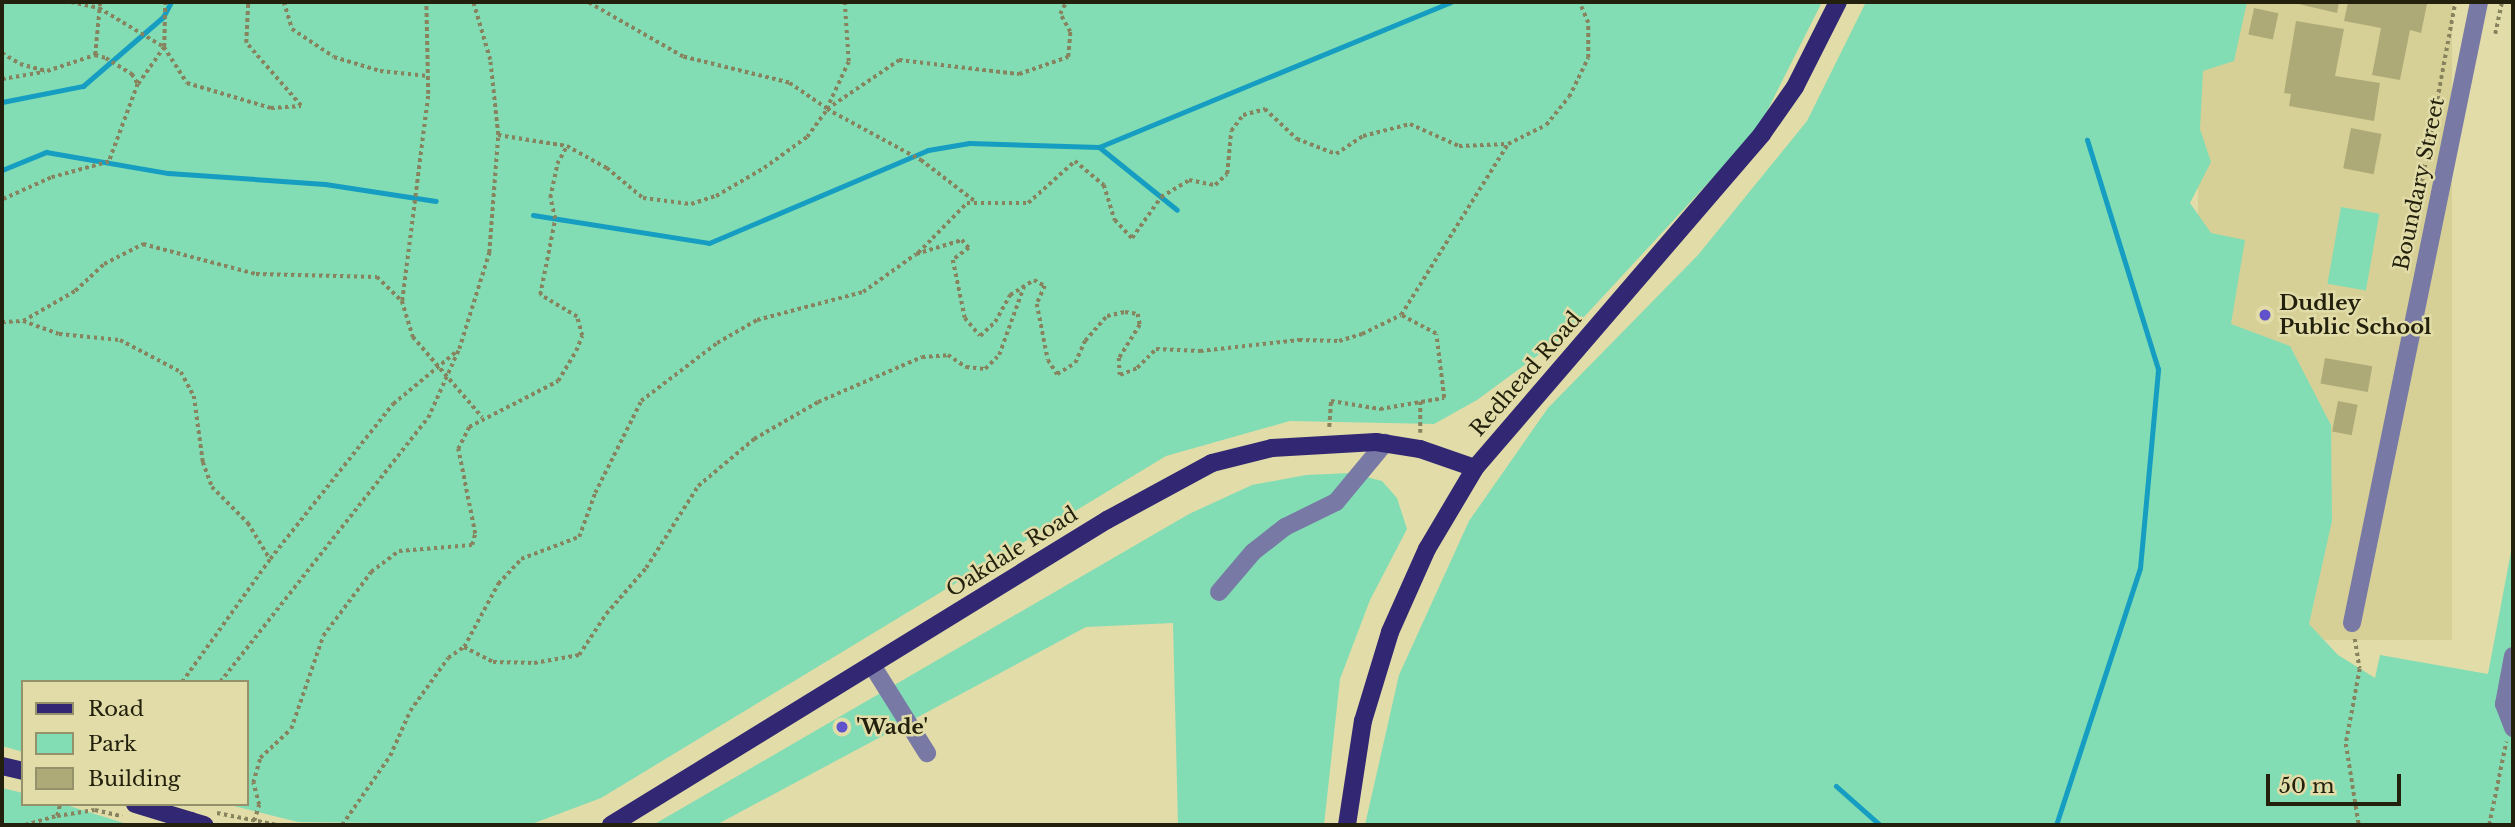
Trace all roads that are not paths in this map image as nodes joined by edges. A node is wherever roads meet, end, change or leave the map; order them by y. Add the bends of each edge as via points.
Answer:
1 (1838, 2) edge
2 (2479, 2) edge
3 (1385, 443) junction
4 (1475, 468) junction
5 (1219, 592) dead end
6 (2353, 623) road end
7 (2513, 656) edge
8 (872, 665) junction
9 (2512, 727) edge
10 (927, 753) dead end
11 (2, 766) edge
12 (21, 771) edge
13 (133, 811) edge
14 (200, 819) edge
15 (611, 825) edge
16 (1347, 825) edge

1 - 4 main road, Redhead Road via 1795,87 1762,134
2 - 6 street, Boundary Street
3 - 4 main road, Oakdale Road via 1420,449
3 - 5 street via 1336,502 1263,543
3 - 8 main road, Oakdale Road via 1328,441 1272,448 1212,463 1107,520
4 - 16 main road, Redhead Road via 1427,549 1390,632 1363,721
7 - 9 street via 2504,704
8 - 10 street
8 - 15 main road, Oakdale Road
11 - 12 main road
13 - 14 main road, bridge

